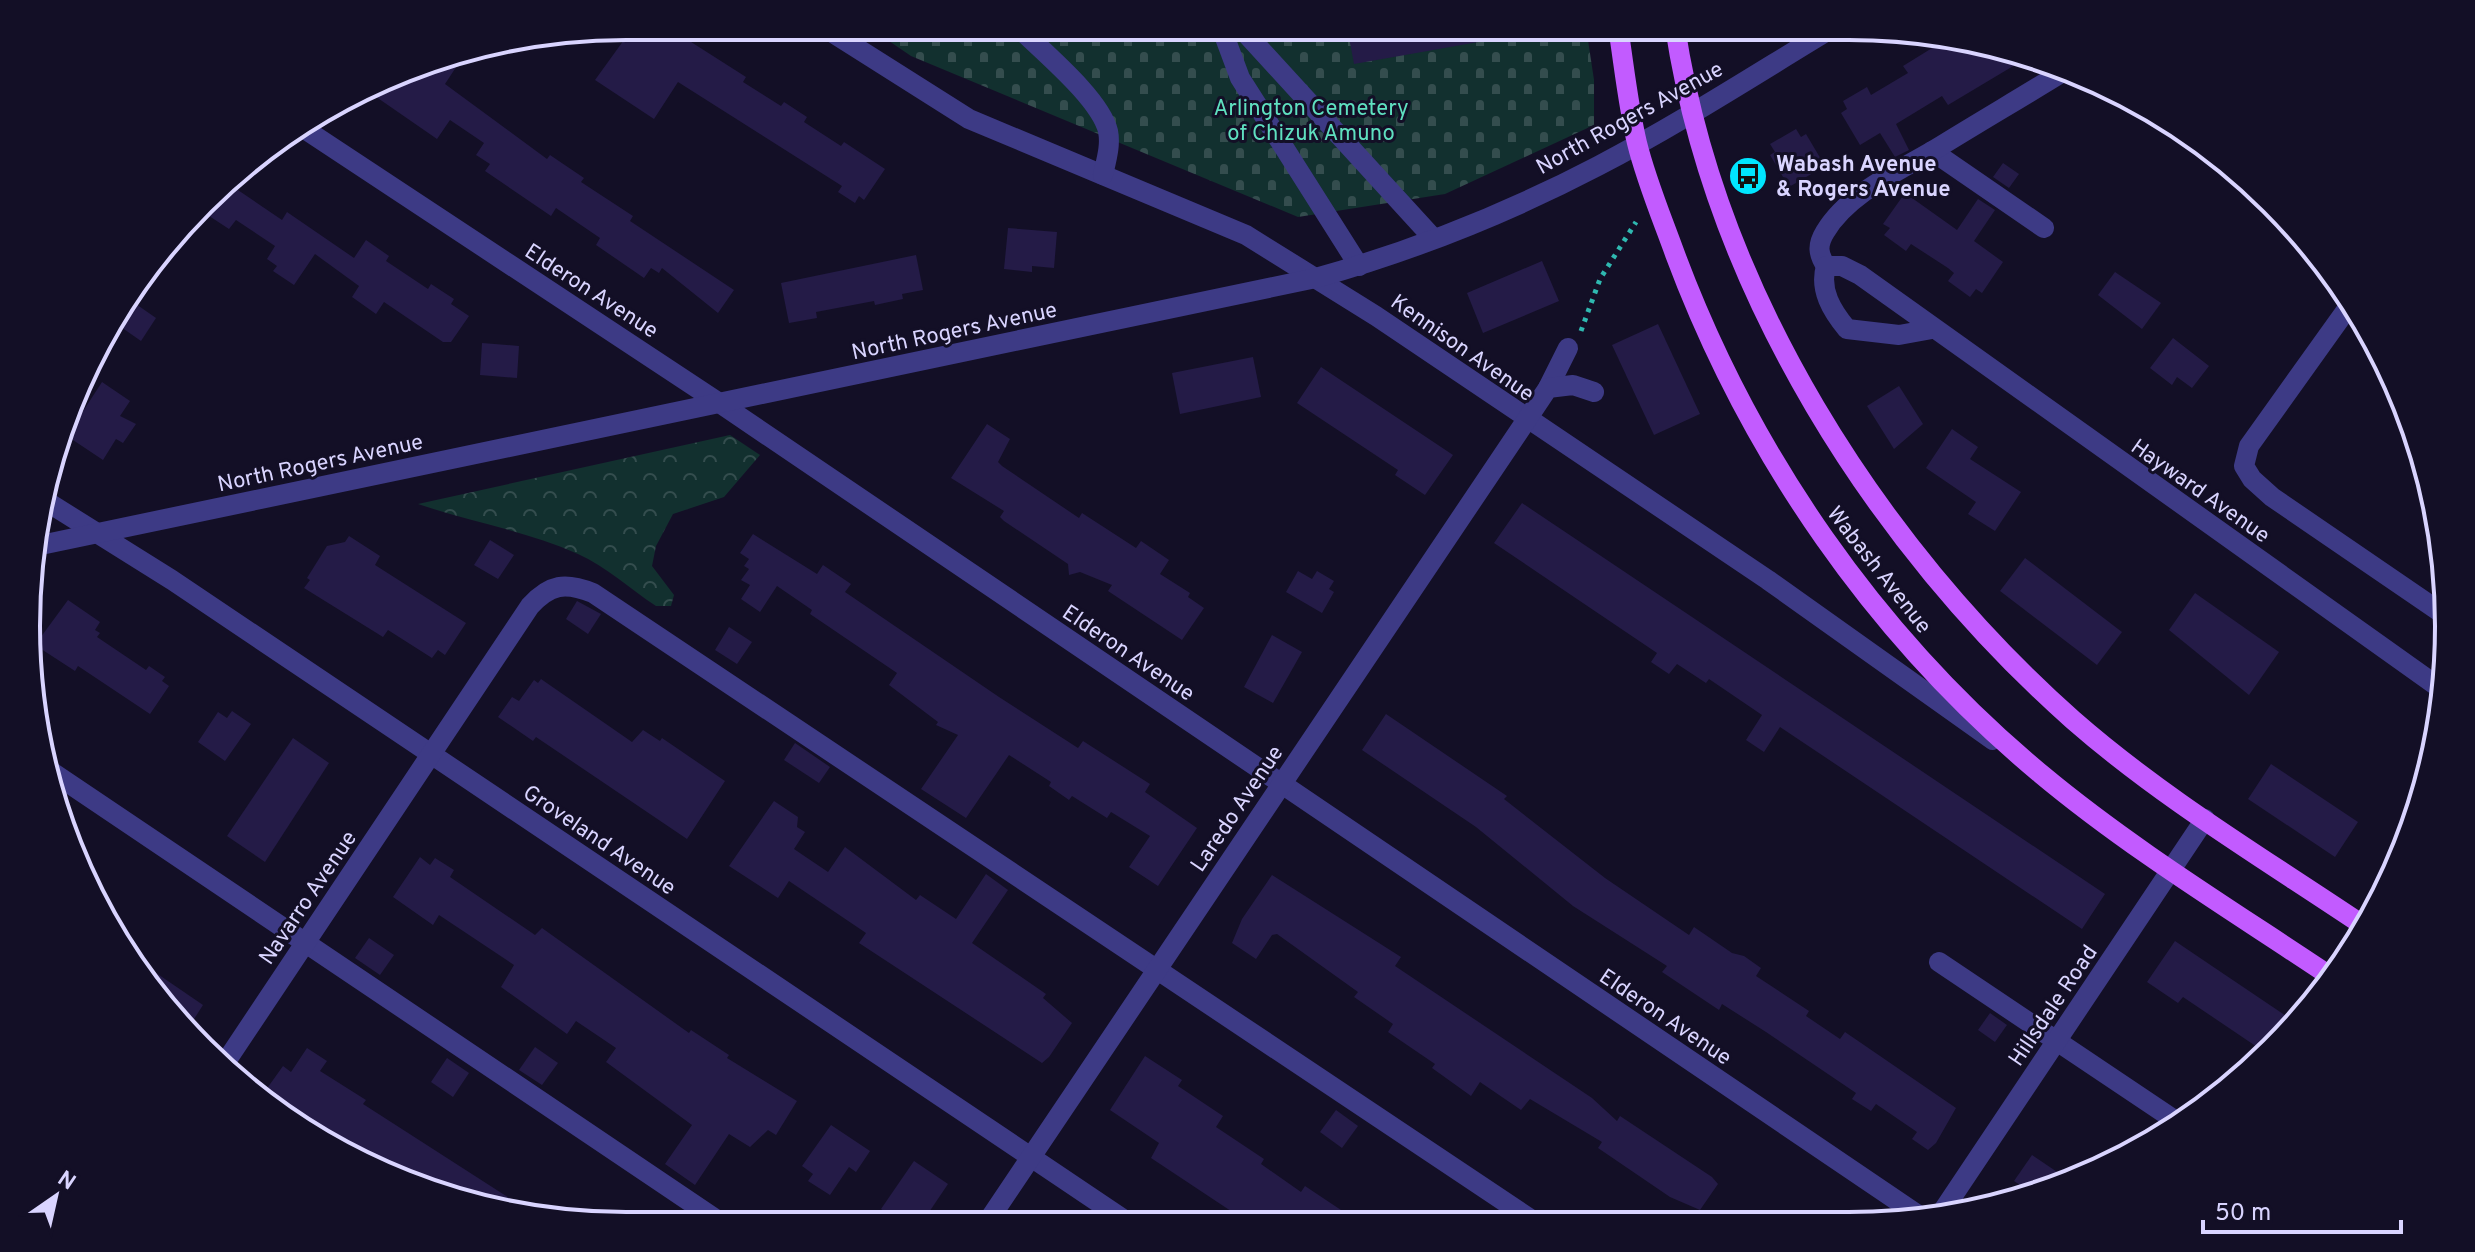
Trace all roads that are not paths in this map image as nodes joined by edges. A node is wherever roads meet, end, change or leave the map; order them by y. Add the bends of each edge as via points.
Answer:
1 (844, 40) edge
2 (1031, 40) edge
3 (1226, 40) edge
4 (1252, 40) edge
5 (1620, 40) edge
6 (1677, 40) edge
7 (1812, 40) edge
8 (2054, 77) edge
9 (1691, 112) junction
10 (310, 133) edge
11 (1637, 144) junction
12 (1932, 151) junction
13 (1103, 175) junction
14 (2044, 228) dead end
15 (1433, 238) junction
16 (1359, 266) junction
17 (1826, 266) junction
18 (1316, 278) junction
19 (2344, 313) edge
20 (1932, 329) junction
21 (1568, 348) road end
22 (1548, 388) junction
23 (1594, 392) dead end
24 (721, 404) junction
25 (1528, 421) junction
26 (53, 505) edge
27 (96, 532) junction
28 (46, 544) edge
29 (2435, 608) edge
30 (2432, 683) edge
31 (431, 754) junction
32 (2039, 772) junction
33 (60, 777) edge
34 (1281, 784) junction
35 (2205, 819) junction
36 (2171, 869) junction
37 (2355, 920) edge
38 (306, 942) junction
39 (1939, 962) dead end
40 (1159, 968) junction
41 (2323, 971) edge
42 (2056, 1041) junction
43 (229, 1057) edge
44 (2169, 1116) edge
45 (1030, 1157) junction
46 (1948, 1203) edge
47 (1909, 1209) edge
48 (705, 1212) edge
49 (994, 1212) edge
50 (1112, 1212) edge
51 (1520, 1212) edge

1 - 13 street, Kennison Avenue via 969,119
2 - 13 street via 1090,101 1108,129
3 - 16 street via 1240,78
4 - 15 street
5 - 11 main road, Wabash Avenue
6 - 9 main road, Wabash Avenue
7 - 9 street, North Rogers Avenue
8 - 12 street
9 - 11 street, North Rogers Avenue
9 - 35 main road, Wabash Avenue via 1762,306 1820,416 1908,547 1983,634 2075,722
10 - 24 street, Elderon Avenue
11 - 15 street, North Rogers Avenue
11 - 32 main road, Wabash Avenue via 1693,302 1724,371 1818,532 1919,657
12 - 14 street
12 - 17 street via 1837,216 1819,245
13 - 18 street, Kennison Avenue via 1246,235
15 - 16 street, North Rogers Avenue
16 - 18 street, North Rogers Avenue
17 - 20 street, Hayward Avenue via 1842,266 1860,275
17 - 20 street via 1827,298 1847,329 1899,335
18 - 24 street, North Rogers Avenue
18 - 25 street, Kennison Avenue
19 - 29 street via 2249,446 2244,466 2272,497
20 - 30 street, Hayward Avenue
21 - 22 street, Laredo Avenue
22 - 23 street via 1573,385
22 - 25 street, Laredo Avenue
24 - 27 street, North Rogers Avenue
24 - 34 street, Elderon Avenue
25 - 32 street, Kennison Avenue via 1768,580
25 - 34 street, Laredo Avenue
26 - 27 street, Groveland Avenue
27 - 28 street, North Rogers Avenue
27 - 31 street, Groveland Avenue
31 - 38 street, Navarro Avenue
31 - 40 street, Navarro Avenue via 530,606 543,591 575,586
31 - 45 street, Groveland Avenue
32 - 36 main road, Wabash Avenue
33 - 38 street
34 - 40 street, Laredo Avenue
34 - 47 street, Elderon Avenue
35 - 36 street, Hillsdale Road
35 - 37 main road, Wabash Avenue
36 - 41 main road, Wabash Avenue
36 - 42 street, Hillsdale Road
38 - 43 street, Navarro Avenue
38 - 48 street
39 - 42 street
40 - 45 street, Laredo Avenue
40 - 51 street, Navarro Avenue
42 - 44 street
42 - 46 street, Hillsdale Road
45 - 49 street, Laredo Avenue
45 - 50 street, Groveland Avenue

